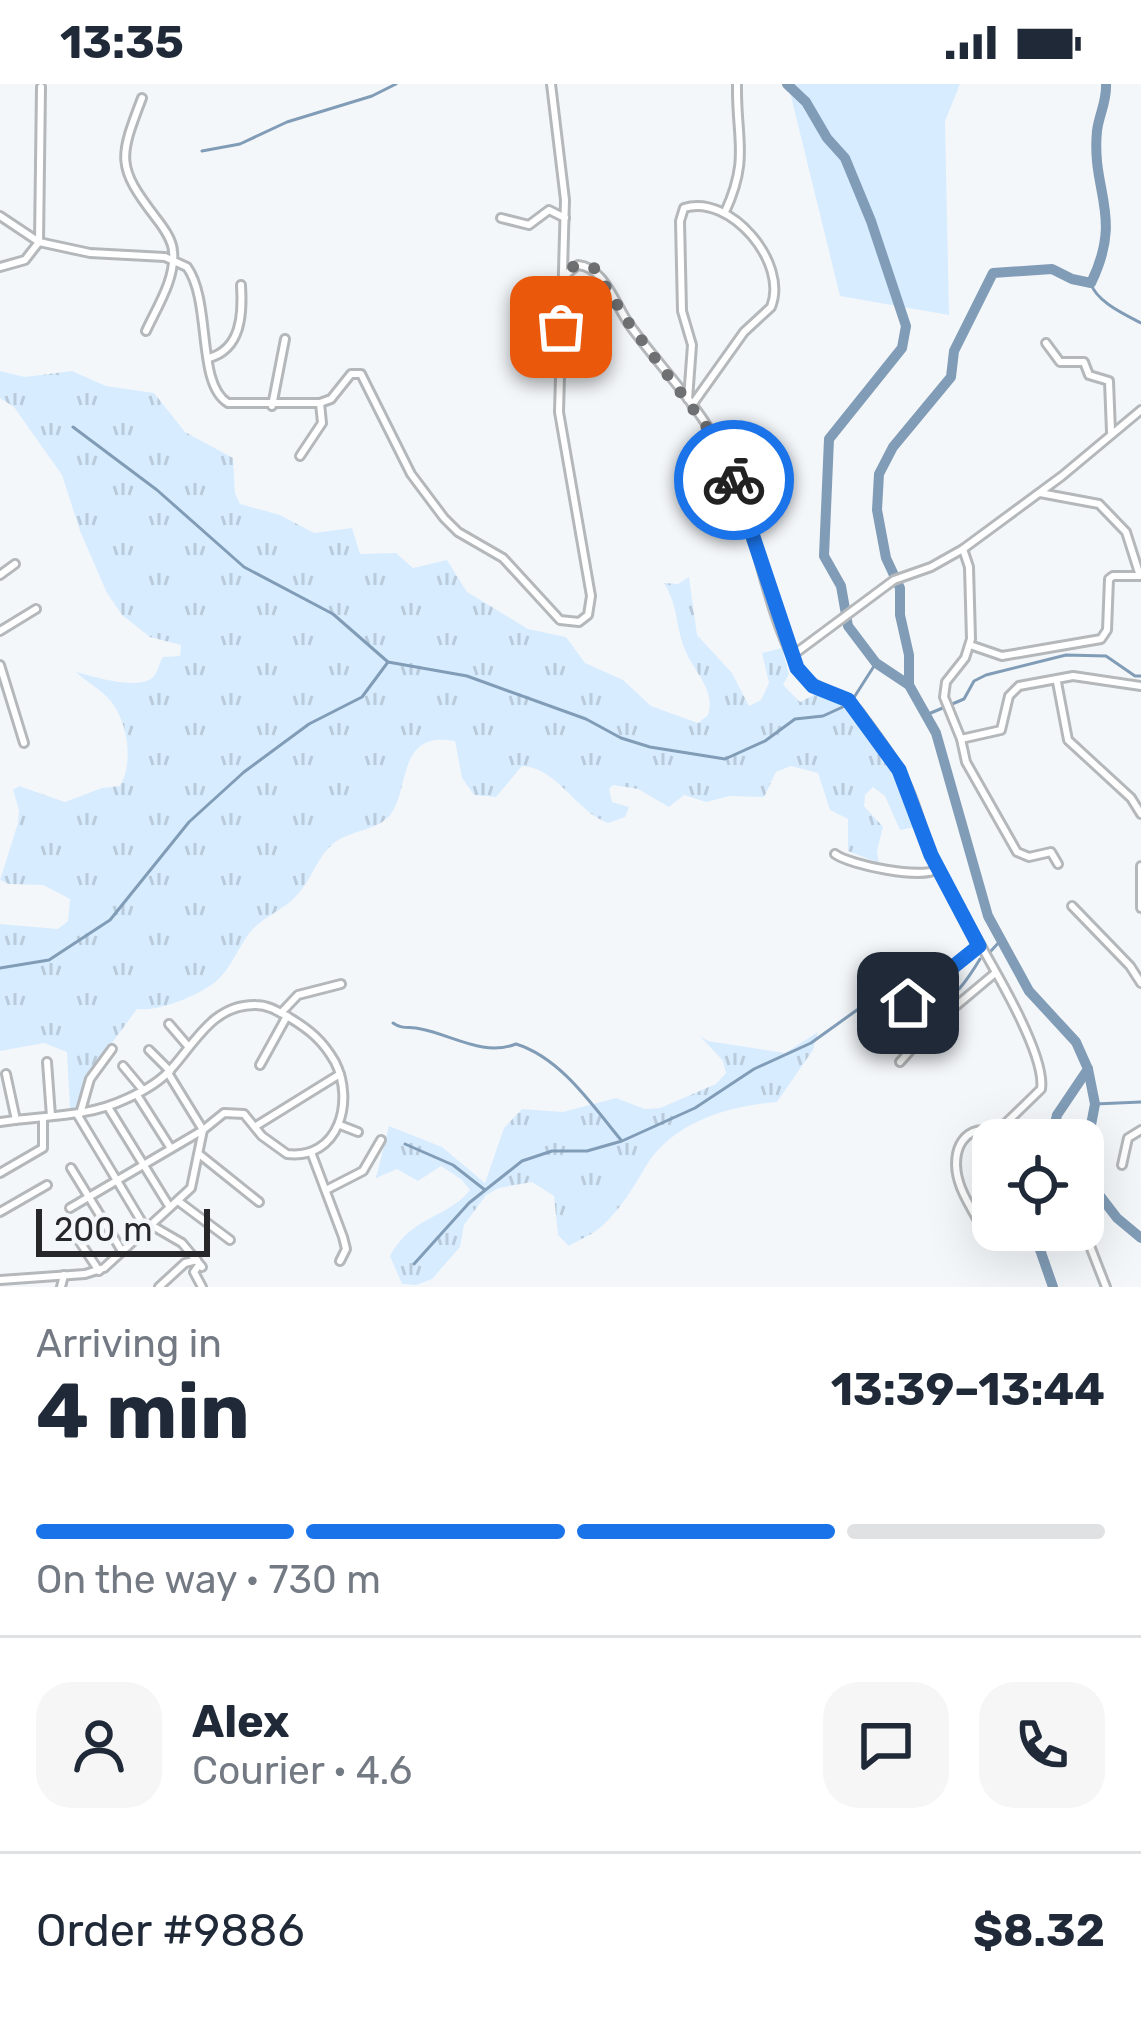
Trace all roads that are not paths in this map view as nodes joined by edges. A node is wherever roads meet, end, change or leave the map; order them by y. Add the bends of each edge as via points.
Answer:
1 (551, 84) edge
2 (737, 84) edge
3 (41, 87) edge
4 (142, 98) dead end
5 (725, 212) junction
6 (0, 216) edge
7 (501, 218) dead end
8 (566, 218) junction
9 (39, 242) junction
10 (173, 259) junction
11 (0, 267) edge
12 (562, 278) junction
13 (241, 285) dead end
14 (146, 331) dead end
15 (285, 339) dead end
16 (1046, 344) dead end
17 (209, 358) junction
18 (690, 402) junction
19 (320, 404) junction
20 (272, 406) junction
21 (1141, 410) edge
22 (1111, 433) junction
23 (300, 456) dead end
24 (1040, 493) junction
25 (963, 549) junction
26 (15, 564) dead end
27 (0, 575) edge
28 (1140, 576) edge
29 (36, 609) dead end
30 (0, 631) edge
31 (970, 645) junction
32 (791, 656) junction
33 (0, 665) edge
34 (1057, 682) junction
35 (1141, 686) edge
36 (961, 739) junction
37 (24, 743) dead end
38 (1141, 814) edge
39 (835, 854) dead end
40 (1058, 864) dead end
41 (1141, 866) edge
42 (938, 869) junction
43 (1072, 906) dead end
44 (1141, 908) edge
45 (979, 946) junction
46 (994, 974) junction
47 (1141, 983) edge
48 (341, 984) dead end
49 (886, 1012) dead end
50 (284, 1015) junction
51 (170, 1024) dead end
52 (187, 1045) junction
53 (112, 1049) dead end
54 (149, 1050) dead end
55 (46, 1062) dead end
56 (900, 1062) dead end
57 (260, 1065) dead end
58 (123, 1066) dead end
59 (169, 1072) junction
60 (6, 1074) dead end
61 (340, 1074) junction
62 (140, 1092) junction
63 (108, 1107) junction
64 (78, 1114) junction
65 (47, 1116) junction
66 (1009, 1119) edge
67 (16, 1120) junction
68 (0, 1122) edge
69 (340, 1125) junction
70 (255, 1126) junction
71 (203, 1130) junction
72 (1141, 1130) edge
73 (358, 1132) dead end
74 (972, 1133) edge
75 (382, 1140) dead end
76 (170, 1147) junction
77 (311, 1153) junction
78 (199, 1154) junction
79 (143, 1164) junction
80 (1122, 1165) dead end
81 (70, 1168) dead end
82 (0, 1173) edge
83 (116, 1180) junction
84 (46, 1185) dead end
85 (326, 1190) junction
86 (88, 1196) junction
87 (178, 1201) junction
88 (260, 1202) dead end
89 (170, 1207) junction
90 (70, 1208) dead end
91 (972, 1209) edge
92 (0, 1212) edge
93 (149, 1227) junction
94 (76, 1236) dead end
95 (230, 1240) dead end
96 (122, 1251) junction
97 (1092, 1251) edge
98 (340, 1261) dead end
99 (199, 1264) junction
100 (98, 1271) junction
101 (64, 1275) junction
102 (36, 1276) junction
103 (5, 1282) edge
104 (33, 1287) edge
105 (61, 1287) edge
106 (159, 1287) edge
107 (202, 1287) edge
108 (1106, 1287) edge

1 - 8 street
2 - 5 street via 744,158
3 - 9 street
4 - 10 street via 124,151 127,178 168,236
5 - 18 street via 769,266 774,303
5 - 18 street via 702,204 680,214
6 - 9 street
7 - 8 street via 530,225 549,210
8 - 12 street
9 - 10 street
9 - 11 street via 25,260
10 - 14 street
10 - 17 street via 196,282
12 - 18 street via 574,266 594,268
12 - 19 street via 559,412 592,596 579,622 560,620 503,558 450,525 411,474 361,374
13 - 17 street via 231,346
15 - 20 street
16 - 22 street via 1060,362 1084,362 1089,375 1108,381
17 - 20 street via 222,400
18 - 32 street via 746,509
19 - 20 street
19 - 23 street via 322,423
21 - 22 street
22 - 24 street
24 - 25 street
24 - 28 street via 1099,504 1126,532
25 - 31 street
25 - 32 street via 896,579
26 - 27 street
28 - 31 street via 1109,579 1104,637 1002,656
29 - 30 street
31 - 36 street via 943,693
32 - 42 street via 813,686 856,709 899,770
33 - 37 street
34 - 35 street via 1073,676
34 - 36 street via 1016,687 1001,730
34 - 38 street via 1068,740
36 - 40 street via 979,790 1017,852 1051,851
39 - 42 street via 921,876
41 - 44 street
42 - 45 street
43 - 47 street
45 - 46 street
45 - 49 street via 901,1013
46 - 56 street
46 - 66 street via 1023,1022 1043,1081
48 - 50 street via 298,995
50 - 52 street via 259,1005 226,1011
50 - 57 street
50 - 61 street via 314,1033
51 - 52 street
52 - 59 street
53 - 64 street
54 - 59 street
55 - 65 street
58 - 62 street
59 - 62 street
59 - 71 street
60 - 67 street
61 - 69 street
61 - 70 street
62 - 63 street
62 - 76 street
63 - 64 street
63 - 79 street
64 - 65 street
64 - 83 street
65 - 67 street
65 - 82 street via 43,1148
67 - 68 street
69 - 73 street
69 - 77 street
70 - 71 street via 231,1111
70 - 77 street via 287,1154
71 - 76 street
71 - 78 street
72 - 80 street via 1127,1138
74 - 91 street via 960,1141 958,1177
75 - 85 street via 363,1171
76 - 79 street
77 - 85 street
78 - 87 street via 194,1183
78 - 88 street
79 - 83 street
79 - 89 street
81 - 86 street
83 - 86 street
83 - 93 street
84 - 92 street
85 - 98 street via 345,1244
86 - 90 street
86 - 96 street
87 - 89 street
87 - 95 street
89 - 93 street
93 - 96 street
93 - 99 street
94 - 100 street
96 - 100 street
97 - 108 street
99 - 106 street via 185,1262
99 - 107 street
100 - 101 street
101 - 102 street
101 - 105 street
102 - 103 street
102 - 104 street

